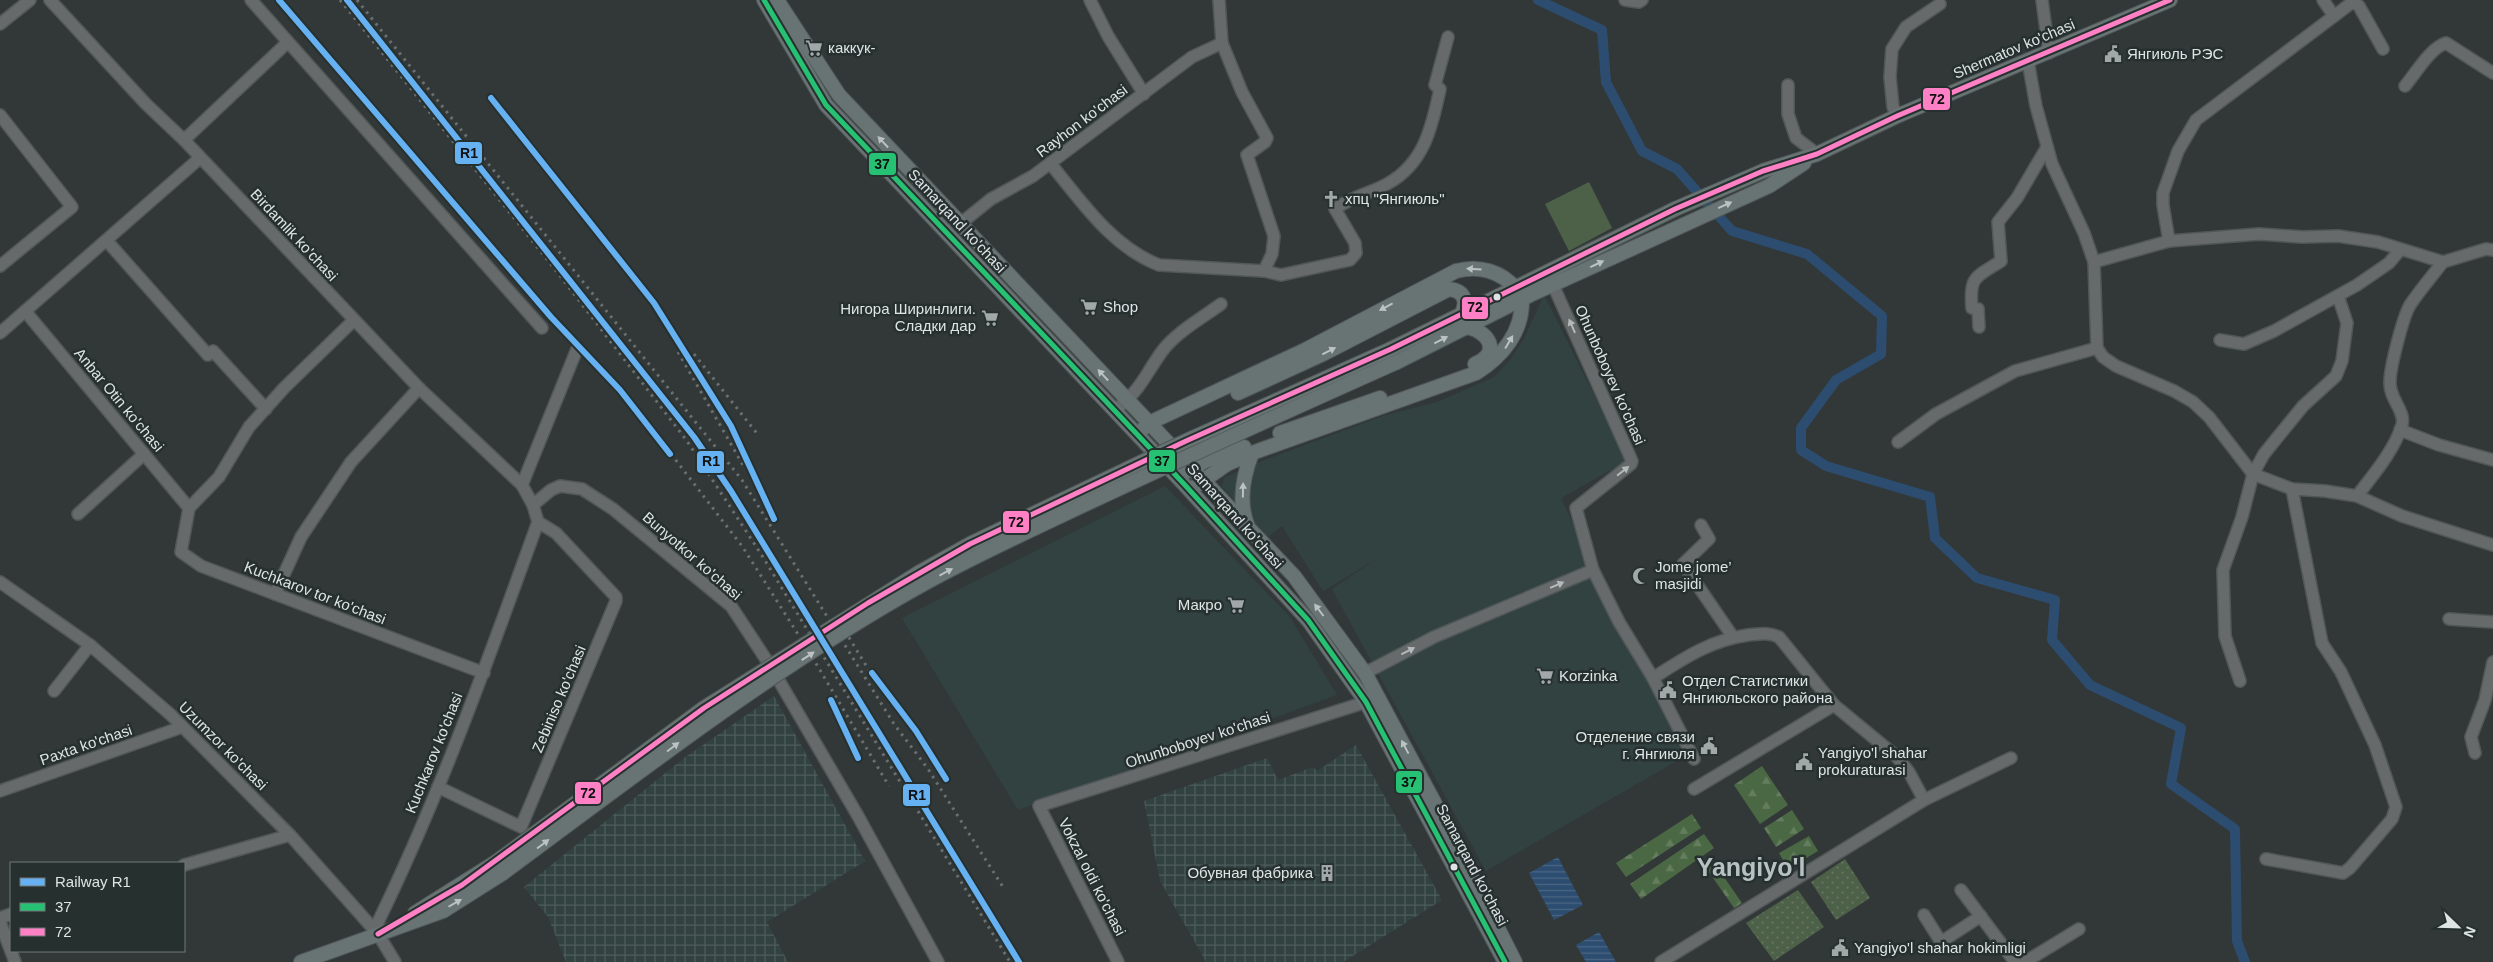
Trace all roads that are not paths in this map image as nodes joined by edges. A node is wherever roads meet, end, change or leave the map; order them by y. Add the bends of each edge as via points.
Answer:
1 (30, 0) edge
2 (50, 0) edge
3 (251, 0) edge
4 (764, 0) edge
5 (777, 0) edge
6 (1090, 0) edge
7 (1219, 0) edge
8 (1625, 0) edge
9 (1642, 0) edge
10 (2042, 0) edge
11 (2170, 0) edge
12 (2323, 0) edge
13 (1940, 4) dead end
14 (2334, 16) junction
15 (0, 24) edge
16 (1448, 36) dead end
17 (288, 42) junction
18 (1222, 43) junction
19 (2382, 49) dead end
20 (2049, 53) junction
21 (2028, 61) junction
22 (2493, 73) edge
23 (1788, 85) dead end
24 (2405, 86) dead end
25 (1144, 94) junction
26 (0, 115) edge
27 (1897, 116) junction
28 (184, 140) junction
29 (2047, 147) junction
30 (1818, 154) junction
31 (200, 158) junction
32 (1050, 163) junction
33 (1671, 211) junction
34 (960, 224) junction
35 (1678, 226) junction
36 (107, 241) junction
37 (2169, 241) junction
38 (2491, 249) edge
39 (2400, 250) junction
40 (2094, 262) junction
41 (2443, 262) junction
42 (0, 266) edge
43 (1264, 271) junction
44 (1553, 285) junction
45 (1519, 294) junction
46 (2338, 296) junction
47 (1221, 304) dead end
48 (25, 311) junction
49 (354, 320) junction
50 (1464, 321) junction
51 (1979, 327) dead end
52 (542, 328) dead end
53 (0, 332) edge
54 (2220, 340) dead end
55 (2097, 348) junction
56 (577, 349) dead end
57 (419, 388) junction
58 (1128, 400) junction
59 (266, 409) junction
60 (1115, 410) junction
61 (1154, 427) junction
62 (2400, 430) junction
63 (1142, 439) junction
64 (1898, 442) dead end
65 (1252, 453) junction
66 (144, 454) junction
67 (2493, 460) edge
68 (1191, 468) junction
69 (2253, 474) junction
70 (1178, 478) junction
71 (1202, 480) junction
72 (522, 485) junction
73 (2292, 490) junction
74 (1191, 491) junction
75 (2357, 496) junction
76 (533, 505) junction
77 (189, 508) junction
78 (78, 514) dead end
79 (538, 522) junction
80 (1701, 525) dead end
81 (1248, 528) junction
82 (2493, 545) edge
83 (1592, 570) junction
84 (0, 582) edge
85 (275, 594) junction
86 (2450, 619) dead end
87 (2493, 622) edge
88 (1733, 637) junction
89 (90, 645) junction
90 (2493, 662) edge
91 (484, 673) junction
92 (1365, 673) junction
93 (1652, 678) junction
94 (2240, 681) dead end
95 (54, 691) dead end
96 (1366, 702) junction
97 (1834, 705) junction
98 (182, 727) junction
99 (2475, 753) dead end
100 (2011, 758) dead end
101 (1694, 759) dead end
102 (438, 787) junction
103 (1694, 789) dead end
104 (0, 791) edge
105 (1924, 800) junction
106 (1039, 806) joint
107 (290, 835) junction
108 (2266, 859) dead end
109 (185, 865) edge
110 (1961, 890) dead end
111 (1924, 915) dead end
112 (1981, 916) junction
113 (0, 922) edge
114 (2079, 929) dead end
115 (378, 934) junction
116 (10, 947) edge
117 (326, 958) edge
118 (301, 962) edge
119 (395, 962) edge
120 (938, 962) edge
121 (1118, 962) edge
122 (1505, 962) edge
123 (1515, 962) edge
124 (1662, 962) edge
125 (2015, 962) edge
126 (2025, 962) edge

1 - 15 street
2 - 28 street, Birdamlik ko'chasi via 146,104
3 - 17 street
4 - 60 main road, Samarqand ko'chasi via 826,105
34 -> 5 main road, Samarqand ko'chasi via 839,95
6 - 25 street
7 - 18 street
8 - 9 street
10 - 20 street
11 - 20 main road, Shermatov ko'chasi
12 - 14 street
13 - 27 street via 1906,27 1892,49 1890,77
14 - 19 street via 2350,4 2357,4
14 - 37 street via 2196,120 2178,151 2163,193
16 - 43 street via 1435,85 1440,89 1421,154 1397,178 1335,209 1355,243 1356,253 1350,260 1292,274 1274,275
17 - 28 street
17 - 52 street
18 - 25 street, Rayhon ko'chasi via 1192,57
18 - 43 street via 1242,92 1267,138 1247,155 1274,236 1272,254
20 - 21 main road, Shermatov ko'chasi
21 - 27 main road, Shermatov ko'chasi
21 - 29 street
22 - 24 street via 2446,43 2440,45
23 - 30 street via 1788,114 1796,138
25 - 32 street, Rayhon ko'chasi
26 - 42 street via 72,207
27 - 30 main road, Shermatov ko'chasi
28 - 31 street, Birdamlik ko'chasi
29 - 40 street
29 - 51 street via 2017,198 1998,222 2001,261 1976,277 1970,288 1972,308 1978,309
30 - 33 main road, Shermatov ko'chasi via 1762,171
35 -> 30 main road, Shermatov ko'chasi via 1769,186
31 - 36 street
31 - 49 street, Birdamlik ko'chasi
32 - 34 street, Rayhon ko'chasi via 992,198
32 - 43 street via 1088,210 1116,238 1145,260 1158,265
33 - 35 main road
33 - 45 main road, Shermatov ko'chasi
58 -> 34 main road, Samarqand ko'chasi
44 -> 35 main road, Shermatov ko'chasi
36 - 48 street
36 - 59 street via 208,355 213,351
37 - 39 street via 2259,234 2338,236 2378,242
37 - 40 street
38 - 41 street
39 - 41 street
39 - 46 street via 2389,263
40 - 55 street
41 - 62 street via 2409,306 2393,361 2390,383 2392,397 2402,416
44 - 45 main road, Shermatov ko'chasi
83 -> 44 street, Ohunboboyev ko'chasi via 1576,508 1632,461
45 - 50 main road
45 -> 61 main road via 1504,277 1493,272 1476,268 1456,271
65 -> 45 main road via 1476,373 1496,360 1510,342 1521,314
46 - 54 street via 2250,342 2237,344
46 - 69 street via 2348,333 2336,376 2303,406 2264,454
47 - 58 street via 1163,350
48 - 53 street
48 - 66 street, Anbar Otin ko'chasi
49 - 57 street, Birdamlik ko'chasi
49 - 59 street
61 -> 50 main road via 1171,423 1323,354 1449,288 1464,295
50 - 68 main road via 1489,342 1488,354 1480,362
50 - 115 main road, bridge via 1394,356 1186,441 970,544 920,572 704,708 500,867
55 - 64 street via 2015,371 1936,414
55 - 69 street via 2116,366 2193,402 2209,417
56 - 72 street
57 - 72 street, Birdamlik ko'chasi
57 - 85 street via 351,462 301,537
58 - 60 street
58 - 61 main road, Samarqand ko'chasi
59 - 77 street via 249,427 220,477
60 - 63 main road, Samarqand ko'chasi
61 - 63 main road
61 - 68 main road, Samarqand ko'chasi
62 - 67 street
62 - 75 street via 2384,460
63 - 70 main road, Samarqand ko'chasi
65 - 71 main road
81 -> 65 main road via 1244,516 1243,484
66 - 77 street, Anbar Otin ko'chasi
66 - 78 street
68 - 70 main road
68 - 71 main road, Samarqand ko'chasi
69 - 73 street
69 - 94 street via 2222,570 2225,636
70 - 74 main road, Samarqand ko'chasi
71 - 74 main road
71 - 81 main road, Samarqand ko'chasi
72 - 76 street
73 - 75 street
73 - 108 street via 2322,643 2341,672 2376,745 2396,807 2392,819 2343,873
74 - 96 main road, Samarqand ko'chasi via 1308,620
75 - 82 street via 2402,516
76 - 79 street
76 - 120 street, Bunyotkor ko'chasi via 560,486 582,489 613,508 731,606 771,667
77 - 85 street, Kuchkarov tor ko'chasi via 181,552 201,566
79 - 91 street, Kuchkarov ko'chasi
79 - 102 street, Zebiniso ko'chasi via 556,533 616,597 616,601 521,827
80 - 88 street via 1709,539 1683,564
92 -> 81 main road, Samarqand ko'chasi via 1294,576
92 -> 83 street via 1434,637
83 - 93 street, Ohunboboyev ko'chasi
84 - 89 street, Uzumzor ko'chasi
85 - 91 street, Kuchkarov tor ko'chasi
86 - 87 street
88 - 93 street via 1693,652
88 - 97 street via 1765,633 1778,637
89 - 95 street
89 - 98 street, Uzumzor ko'chasi
90 - 99 street via 2485,700 2472,737
91 - 102 street, Kuchkarov ko'chasi
123 -> 92 main road, Samarqand ko'chasi
93 - 101 street, Ohunboboyev ko'chasi
96 - 106 street, Ohunboboyev ko'chasi
96 - 122 main road, Samarqand ko'chasi
97 - 103 street
97 - 105 street via 1897,757
98 - 104 street, Paxta ko'chasi
98 - 107 street, Uzumzor ko'chasi
100 - 105 street
102 - 115 street, Kuchkarov ko'chasi via 414,850 378,922
105 - 124 street
106 - 121 street, Vokzal oldi ko'chasi
107 - 109 street
107 - 115 street, Uzumzor ko'chasi
110 - 112 street
111 - 112 street via 1941,942
112 - 125 street
113 - 116 street
114 - 126 street
115 - 117 main road
115 - 119 street, Uzumzor ko'chasi
117 - 118 main road

